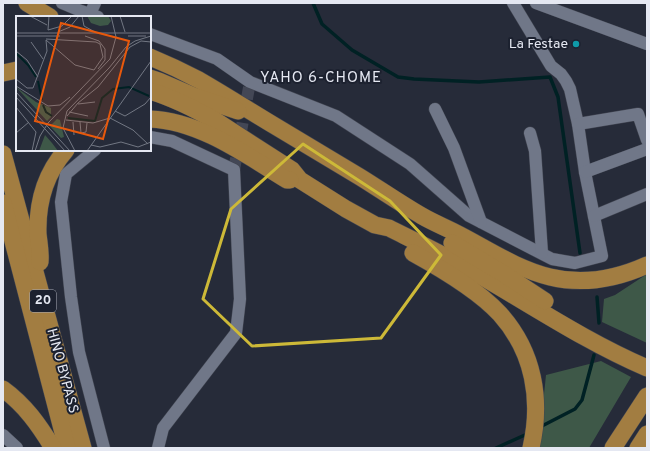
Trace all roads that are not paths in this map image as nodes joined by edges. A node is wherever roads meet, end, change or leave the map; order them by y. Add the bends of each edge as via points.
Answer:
1 (28, 3) edge
2 (62, 3) edge
3 (96, 3) edge
4 (514, 3) edge
5 (536, 3) edge
6 (48, 16) edge
7 (94, 16) edge
8 (151, 34) edge
9 (647, 44) edge
10 (151, 57) edge
11 (151, 78) edge
12 (151, 91) edge
13 (435, 109) dead end
14 (261, 117) junction
15 (151, 119) edge
16 (578, 124) junction
17 (530, 133) dead end
18 (151, 137) edge
19 (647, 140) edge
20 (647, 149) edge
21 (65, 151) edge
22 (94, 151) edge
23 (3, 154) edge
24 (585, 172) junction
25 (300, 180) junction
26 (647, 194) edge
27 (3, 203) edge
28 (422, 216) junction
29 (594, 216) junction
30 (481, 222) junction
31 (375, 225) junction
32 (542, 253) junction
33 (647, 265) edge
34 (38, 282) junction
35 (647, 357) edge
36 (647, 368) edge
37 (3, 389) edge
38 (646, 397) edge
39 (647, 434) edge
40 (3, 435) edge
41 (532, 445) edge
42 (16, 448) edge
43 (52, 448) edge
44 (68, 448) edge
45 (83, 448) edge
46 (104, 448) edge
47 (158, 448) edge
48 (613, 448) edge
49 (638, 448) edge

1 - 6 highway
2 - 7 street
3 - 7 street
4 - 16 street via 551,66 566,81
5 - 9 street
8 - 30 street via 217,59 250,82 336,116 410,164 469,216
10 - 14 highway via 199,80
11 - 14 highway via 196,98
12 - 25 highway via 216,121 292,170
13 - 30 street via 454,148
14 - 28 highway
15 - 25 highway via 170,121 196,129 287,180
16 - 19 street via 638,114
16 - 24 street
17 - 32 street via 535,151
18 - 47 street via 172,141 234,170 240,299 236,333 163,428
20 - 24 street
21 - 34 highway via 52,170 41,197 38,218 41,256
22 - 46 street via 66,174 61,202 79,352
23 - 34 highway, HINO BYPASS / 20
24 - 29 street
25 - 31 highway
26 - 29 street
27 - 44 highway, HINO BYPASS / 20
28 - 33 highway via 500,257 550,277 592,281
28 - 35 highway via 455,245 552,306
29 - 32 street via 602,256 575,263 552,259
30 - 32 street
31 - 36 highway via 388,228 466,267 560,323
31 - 41 highway via 385,238 432,263 480,296 510,327 519,340 532,373 536,396
34 - 45 highway, HINO BYPASS / 20
37 - 43 highway via 32,417
38 - 48 highway
39 - 49 highway
40 - 42 street

